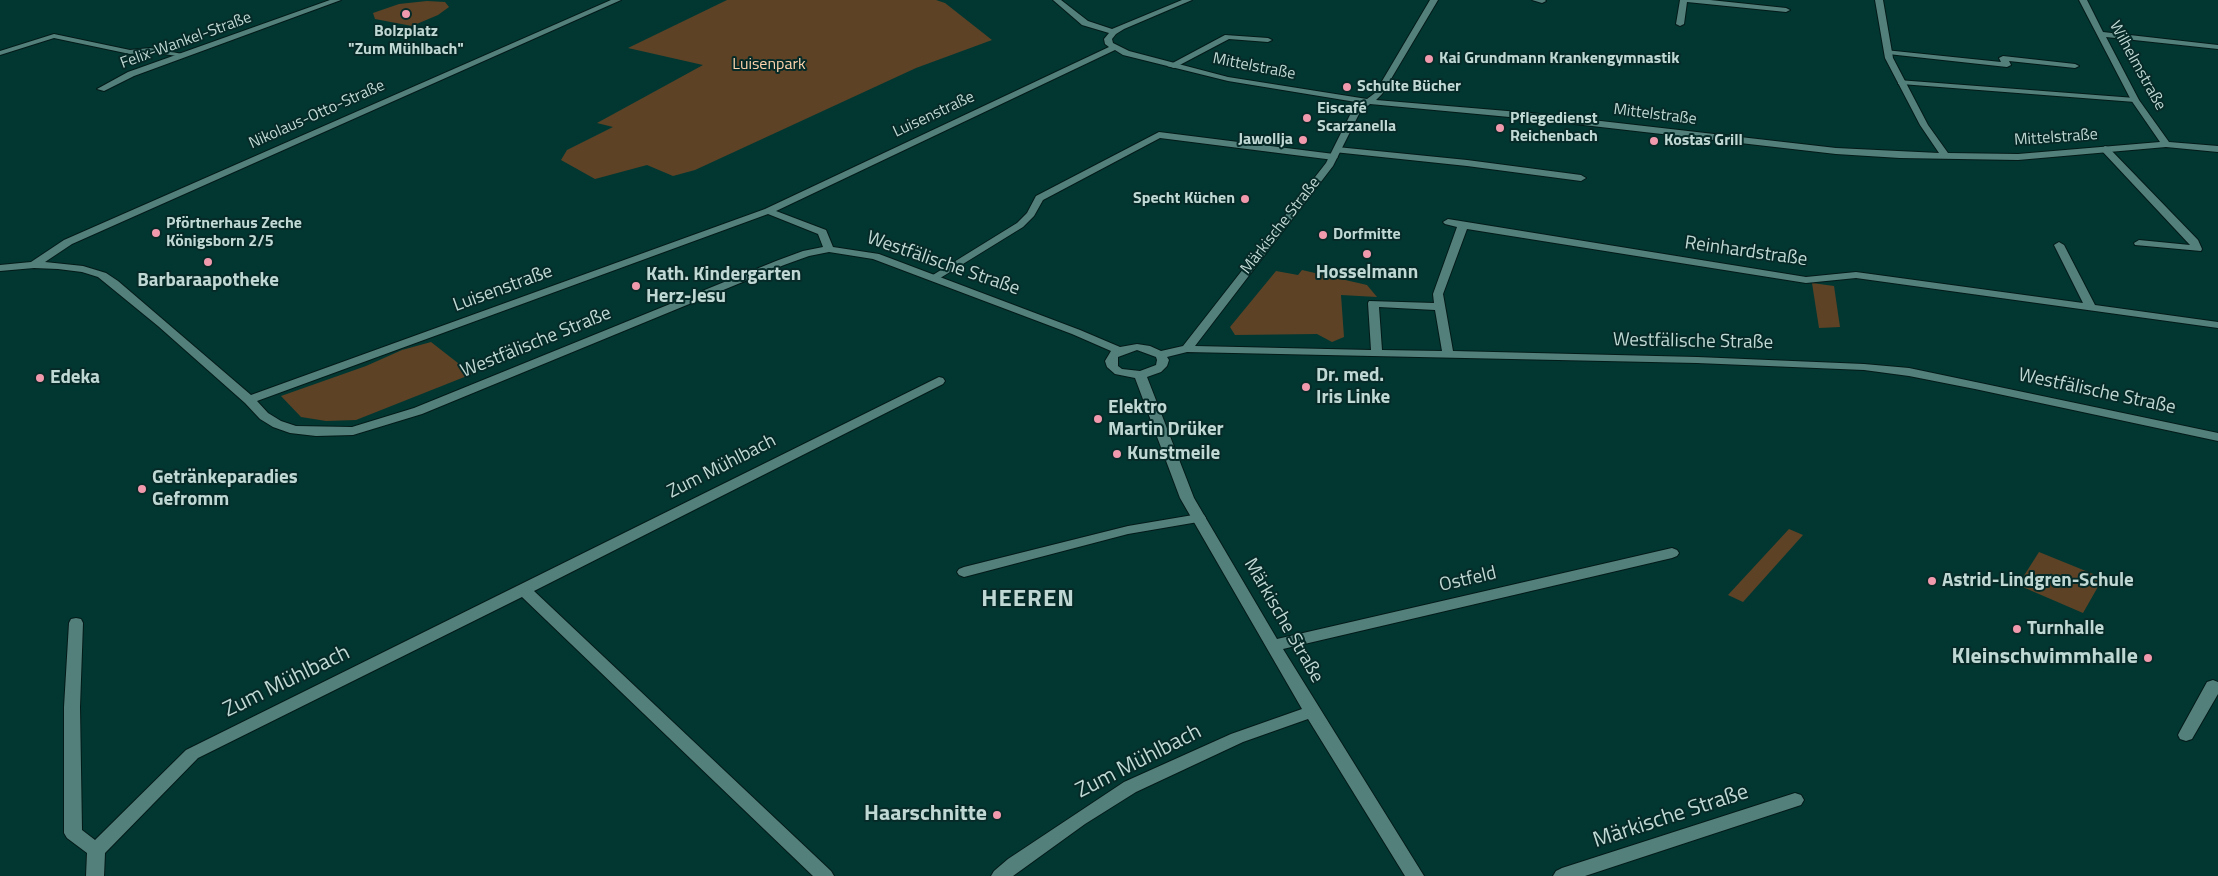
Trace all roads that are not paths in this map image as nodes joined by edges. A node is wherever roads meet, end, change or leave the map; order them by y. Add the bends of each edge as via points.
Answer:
1 (337, 0) edge
2 (617, 0) edge
3 (1058, 0) edge
4 (1188, 0) edge
5 (1434, 0) edge
6 (1684, 0) edge
7 (1689, 0) edge
8 (1879, 0) edge
9 (2083, 0) edge
10 (1786, 10) dead end
11 (1680, 24) dead end
12 (1113, 32) junction
13 (2102, 34) junction
14 (1268, 40) dead end
15 (2218, 47) edge
16 (1114, 48) junction
17 (0, 52) edge
18 (1888, 52) junction
19 (184, 55) junction
20 (1171, 66) junction
21 (2075, 66) dead end
22 (1901, 82) junction
23 (101, 89) dead end
24 (2135, 100) junction
25 (1371, 102) junction
26 (2166, 144) junction
27 (2105, 149) junction
28 (2218, 149) edge
29 (1336, 154) junction
30 (1946, 156) junction
31 (1581, 178) dead end
32 (768, 211) junction
33 (1448, 222) dead end
34 (1463, 225) junction
35 (2139, 243) dead end
36 (2059, 245) dead end
37 (829, 250) junction
38 (34, 265) junction
39 (0, 268) edge
40 (932, 278) junction
41 (1440, 307) junction
42 (2091, 308) junction
43 (2218, 325) edge
44 (1187, 348) junction
45 (1119, 351) junction
46 (1377, 354) junction
47 (1160, 355) junction
48 (1448, 355) junction
49 (1140, 375) junction
50 (939, 381) dead end
51 (249, 400) junction
52 (2218, 437) edge
53 (1199, 518) junction
54 (1672, 553) dead end
55 (964, 572) dead end
56 (524, 590) junction
57 (76, 623) dead end
58 (1272, 646) junction
59 (2218, 688) edge
60 (1312, 712) junction
61 (2186, 735) dead end
62 (1795, 800) dead end
63 (96, 850) junction
64 (95, 876) edge
65 (825, 876) edge
66 (1000, 876) edge
67 (1415, 876) edge
68 (1562, 876) edge

1 - 19 street, Felix-Wankel-Straße
2 - 38 street, Nikolaus-Otto-Straße via 68,242
3 - 12 street via 1085,23
4 - 12 street
5 - 25 street, Märkische Straße
6 - 11 street
7 - 10 street
8 - 18 street
9 - 13 street, Wilhelmstraße
12 - 16 street via 1108,39
13 - 15 street
13 - 24 street, Wilhelmstraße
14 - 20 street via 1228,37
16 - 20 street, Mittelstraße
16 - 32 street, Luisenstraße
17 - 19 street via 54,36 130,52 150,50
18 - 21 street via 2007,65 2003,58
18 - 22 street
19 - 23 street, Felix-Wankel-Straße
20 - 25 street, Mittelstraße
22 - 24 street
22 - 30 street via 1924,125
24 - 26 street, Wilhelmstraße
25 - 29 street, Märkische Straße via 1355,113
25 - 30 street, Mittelstraße via 1531,116 1836,151
26 - 27 street, Mittelstraße
26 - 28 street, Mittelstraße
27 - 30 street, Mittelstraße via 2018,156
27 - 35 street via 2194,242 2197,249
29 - 31 street via 1468,163
29 - 40 street via 1159,135 1040,198 1020,225
29 - 44 street, Märkische Straße
32 - 37 street via 822,232
32 - 51 street, Luisenstraße
33 - 34 street
34 - 41 street via 1438,294
34 - 42 street, Reinhardstraße via 1806,280 1856,275
36 - 42 street
37 - 40 street, Westfälische Straße via 875,256
37 - 51 street, Westfälische Straße via 806,253 418,411 353,432 294,430 264,416
38 - 39 street, Westfälische Straße
38 - 51 street, Westfälische Straße via 82,269 114,282
40 - 45 street, Westfälische Straße
41 - 46 street via 1373,303
41 - 48 street
42 - 43 street, Reinhardstraße
44 - 46 street, Westfälische Straße
44 - 47 street, Westfälische Straße
45 - 47 street via 1146,348
45 - 49 street via 1111,361 1113,367 1119,372
46 - 48 street, Westfälische Straße
47 - 49 street via 1162,366
48 - 52 street, Westfälische Straße via 1864,367 1975,385
49 - 53 street, Märkische Straße via 1188,498
50 - 56 street, Zum Mühlbach
53 - 55 street via 1128,530
53 - 58 street, Märkische Straße
54 - 58 street, Ostfeld
56 - 63 street, Zum Mühlbach via 192,754
56 - 65 street
57 - 63 street via 72,707 73,833
58 - 60 street, Märkische Straße
59 - 61 street via 2213,686
60 - 66 street, Zum Mühlbach via 1237,738 1130,787 1070,824
60 - 67 street, Märkische Straße
62 - 68 street, Märkische Straße
63 - 64 street

